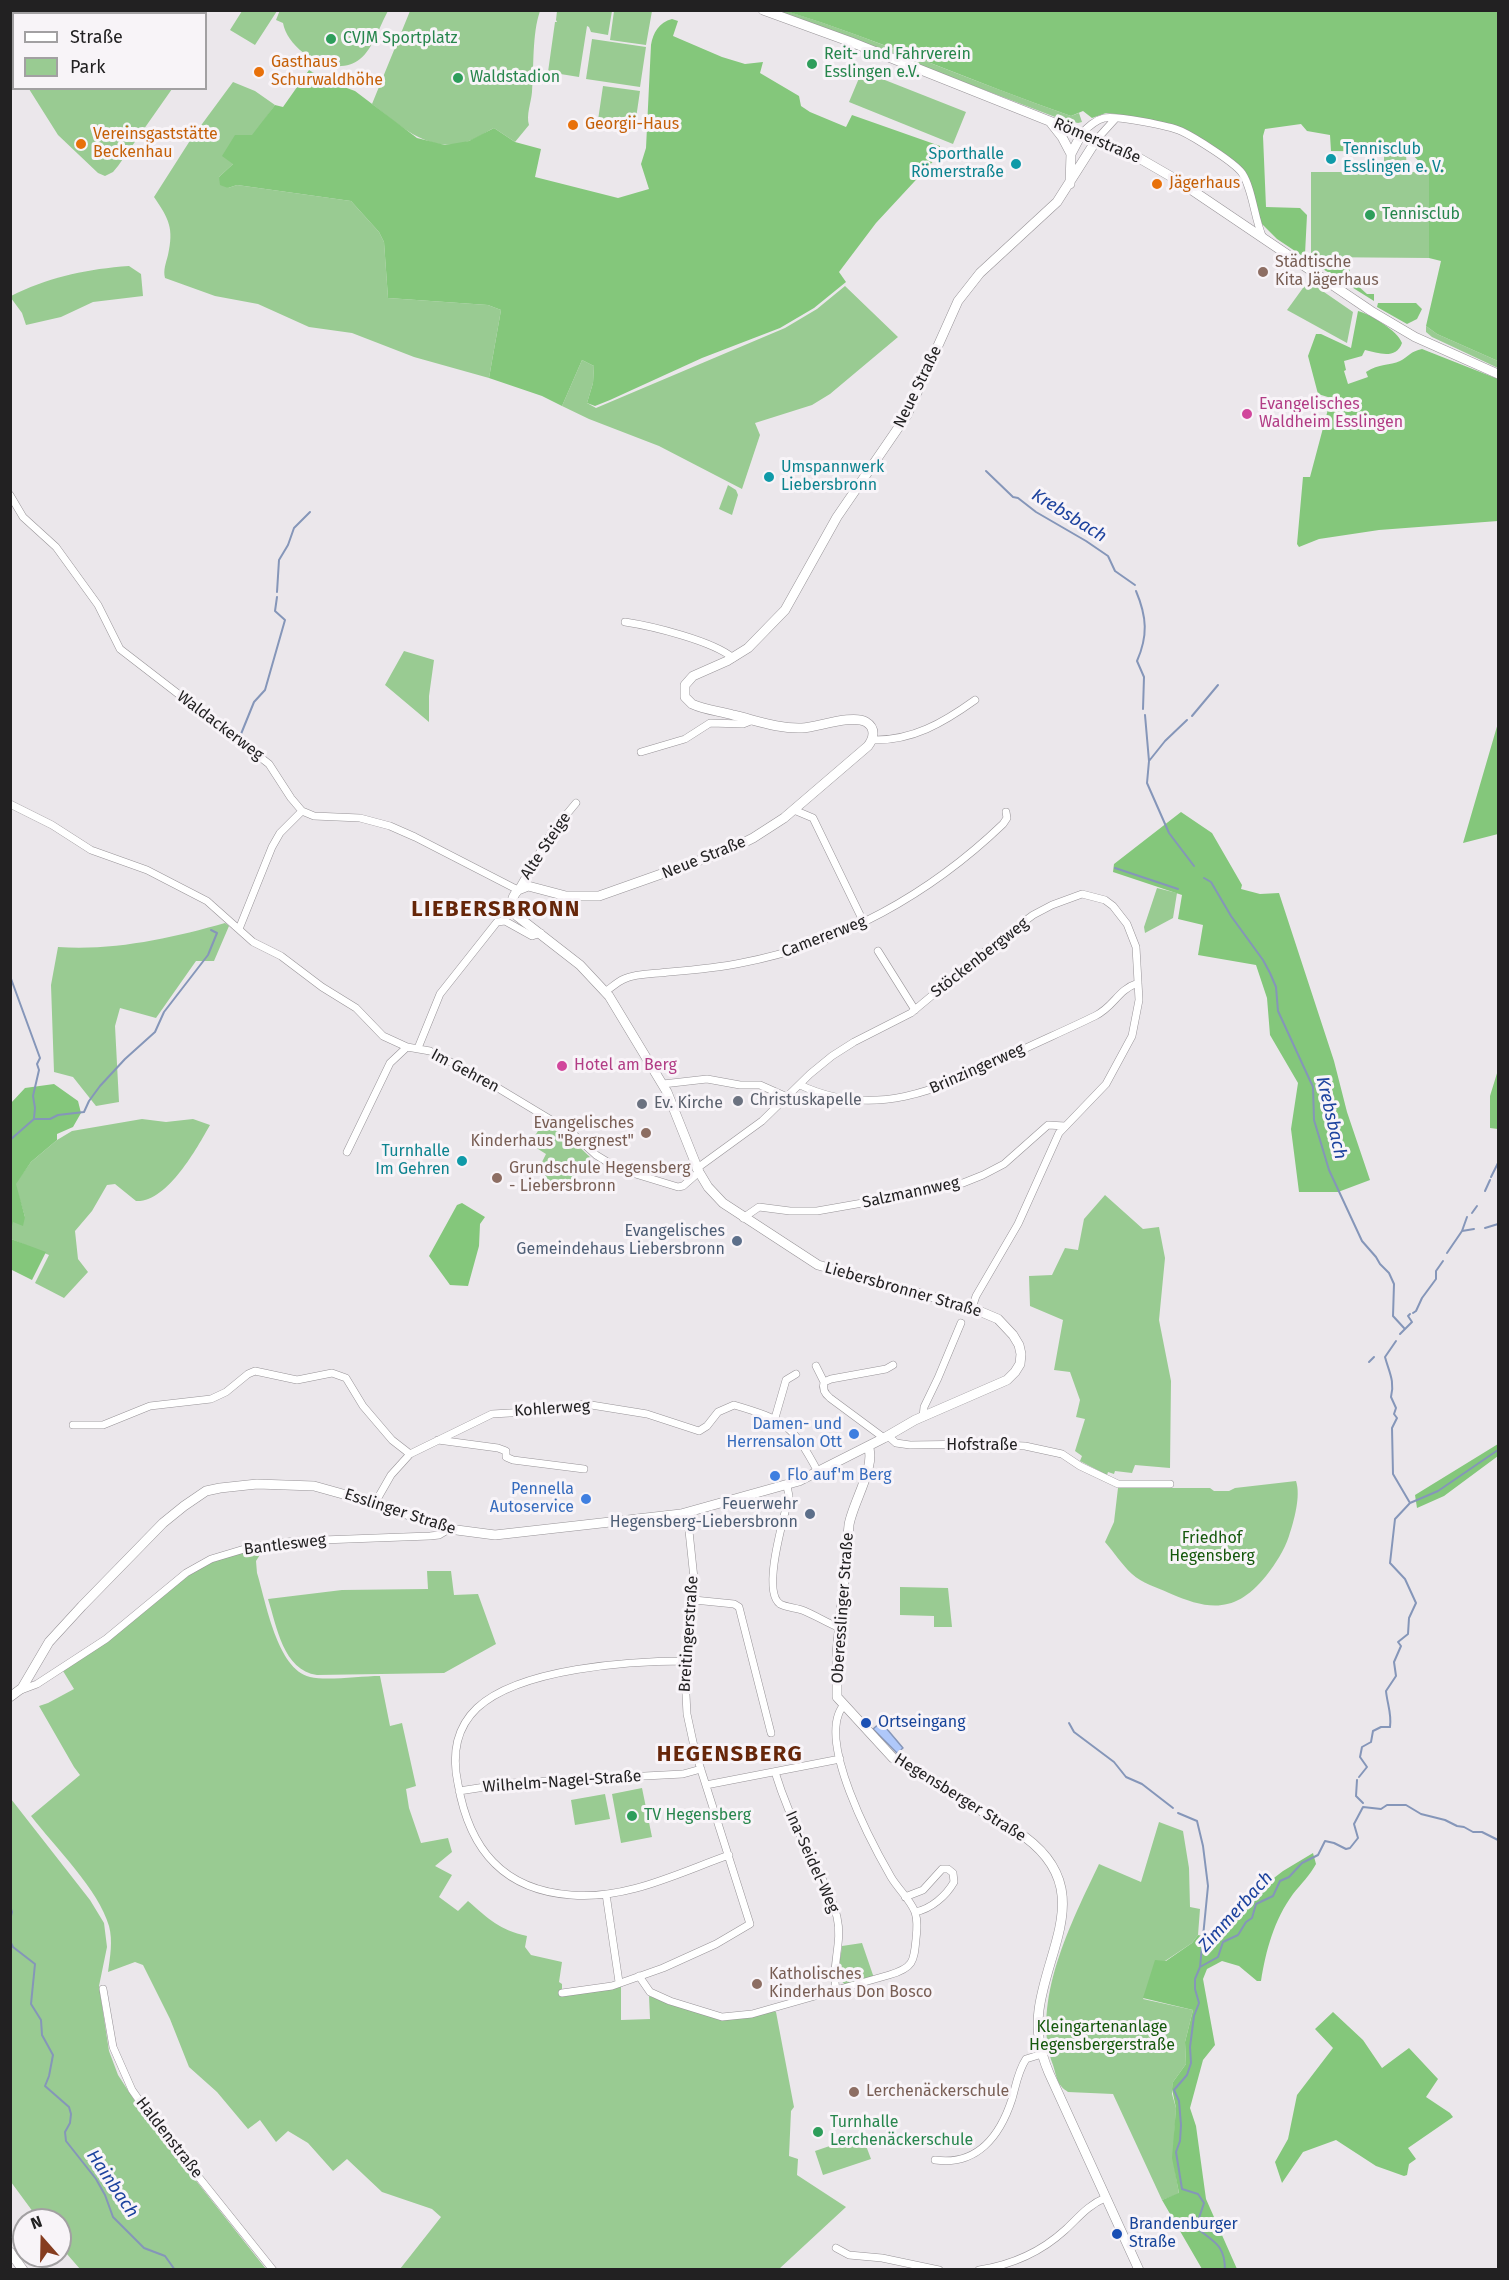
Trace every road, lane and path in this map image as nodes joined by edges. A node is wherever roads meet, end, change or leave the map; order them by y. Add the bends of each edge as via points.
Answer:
1 (763, 10) edge
2 (1116, 118) junction
3 (1048, 120) junction
4 (1082, 134) junction
5 (1097, 139) junction
6 (1071, 154) junction
7 (1070, 184) junction
8 (1264, 240) junction
9 (1498, 374) edge
10 (10, 495) edge
11 (625, 622) dead end
12 (733, 658) junction
13 (975, 700) dead end
14 (753, 720) junction
15 (872, 740) junction
16 (641, 752) dead end
17 (576, 803) dead end
18 (10, 804) edge
19 (794, 810) junction
20 (302, 811) junction
21 (1006, 812) dead end
22 (518, 890) junction
23 (864, 923) junction
24 (239, 929) junction
25 (541, 933) junction
26 (878, 951) dead end
27 (1138, 983) junction
28 (605, 992) junction
29 (915, 1010) junction
30 (407, 1047) junction
31 (418, 1048) junction
32 (663, 1084) junction
33 (800, 1085) junction
34 (787, 1097) junction
35 (1065, 1126) junction
36 (347, 1152) dead end
37 (698, 1171) junction
38 (743, 1218) junction
39 (972, 1308) junction
40 (960, 1323) dead end
41 (893, 1365) dead end
42 (816, 1366) dead end
43 (796, 1374) dead end
44 (824, 1382) junction
45 (923, 1417) junction
46 (775, 1418) junction
47 (73, 1425) dead end
48 (886, 1437) junction
49 (438, 1440) junction
50 (868, 1446) junction
51 (410, 1454) junction
52 (584, 1468) dead end
53 (818, 1472) junction
54 (1170, 1484) dead end
55 (787, 1486) junction
56 (375, 1503) junction
57 (687, 1512) junction
58 (449, 1529) junction
59 (694, 1600) junction
60 (840, 1628) junction
61 (687, 1660) junction
62 (19, 1691) junction
63 (10, 1697) edge
64 (843, 1706) junction
65 (771, 1733) dead end
66 (840, 1759) junction
67 (701, 1769) junction
68 (775, 1772) junction
69 (706, 1785) junction
70 (459, 1791) junction
71 (729, 1855) junction
72 (606, 1894) junction
73 (905, 1897) junction
74 (915, 1912) junction
75 (639, 1976) junction
76 (619, 1982) junction
77 (103, 1989) dead end
78 (836, 1990) junction
79 (562, 1993) dead end
80 (1042, 2054) junction
81 (934, 2160) dead end
82 (1105, 2198) junction
83 (836, 2248) dead end
84 (11, 2254) edge
85 (22, 2270) edge
86 (273, 2270) edge
87 (939, 2270) edge
88 (979, 2270) edge
89 (1139, 2270) edge

1 - 3 street, Römerstraße
2 - 4 street via 1097,121
2 - 5 street
2 - 8 street via 1180,131 1234,165 1243,175
3 - 4 street, Römerstraße
3 - 6 street
4 - 5 street, Römerstraße
4 - 6 street
5 - 7 street, Neue Straße
5 - 8 street, Römerstraße via 1165,172
6 - 7 street
7 - 12 street, Neue Straße via 1051,209 969,286 949,319 907,415 837,517 790,602 758,640
8 - 9 street, Römerstraße via 1399,328
10 - 20 street, Waldackerweg via 23,516 56,547 98,605 120,649 269,764
11 - 12 street via 723,650
12 - 14 street, Neue Straße via 690,677 684,687 685,697 698,707
13 - 15 street via 923,731 898,739
14 - 15 street, Neue Straße via 801,728 861,720 872,728
14 - 16 street via 743,724 710,723 685,739
15 - 19 street, Neue Straße
17 - 22 street, Alte Steige via 551,833
18 - 24 street, Im Gehren via 91,850 147,870 202,898
19 - 22 street, Neue Straße via 737,847 609,893 574,897 531,886
19 - 23 street via 813,818
20 - 22 street via 390,826
20 - 24 street via 272,847
21 - 23 street, Camererweg via 1003,824 962,861 913,896
22 - 25 street via 512,902 514,912
23 - 28 street, Camererweg via 774,956 714,968 633,976
24 - 30 street, Im Gehren via 257,945 281,956 356,1008 383,1036
25 - 28 street via 580,964
25 - 31 street via 532,936 505,921 498,922 440,994
26 - 29 street
27 - 29 street, Stöckenbergweg via 1136,947 1127,924 1107,902 1082,894 1052,904 1026,920
27 - 33 street, Brinzingerweg via 1125,988 1111,1006 1095,1016 920,1094 867,1101 832,1096
27 - 35 street, Stöckenbergweg via 1138,1009 1123,1054 1102,1089
28 - 32 street
29 - 33 street, Stöckenbergweg via 843,1048
30 - 31 street, Im Gehren
30 - 36 street via 390,1064
31 - 37 street, Im Gehren via 448,1060 533,1108 625,1172 678,1187
32 - 34 street via 706,1079 760,1085
32 - 37 street, Liebersbronner Straße
33 - 34 street, Stöckenbergweg
34 - 37 street, Stöckenbergweg
35 - 38 street, Salzmannweg via 1048,1125 1004,1164 963,1183 817,1211 759,1207
35 - 39 street
37 - 38 street, Liebersbronner Straße via 715,1196
38 - 39 street, Liebersbronner Straße via 823,1267
39 - 45 street, Liebersbronner Straße via 998,1319 1015,1338 1021,1351 1018,1366 1003,1382
40 - 45 street
41 - 44 street
42 - 44 street
43 - 46 street via 786,1380
44 - 48 street via 823,1389 830,1398
45 - 48 street, Liebersbronner Straße
46 - 49 street, Kohlerweg via 734,1405 717,1413 704,1429 692,1430 651,1415 585,1404 545,1411 494,1413
46 - 53 street via 800,1440
47 - 51 street via 110,1424 150,1406 211,1399 254,1372 297,1380 332,1373 346,1378 361,1404 392,1440
48 - 50 street, Esslinger Straße
48 - 54 street, Hofstraße via 910,1444 1025,1446 1059,1453 1116,1483
49 - 51 street, Kohlerweg
49 - 52 street via 496,1447 513,1460
50 - 53 street, Esslinger Straße
50 - 60 street, Oberesslinger Straße via 871,1459 850,1520
51 - 56 street, Kohlerweg via 391,1474
53 - 55 street, Esslinger Straße
55 - 57 street, Esslinger Straße
55 - 60 street via 789,1496 773,1564 777,1599 779,1604
56 - 58 street, Esslinger Straße
56 - 62 street, Esslinger Straße via 326,1488 296,1484 235,1485 201,1494 155,1531 64,1625 43,1650
57 - 58 street, Esslinger Straße via 507,1535
57 - 59 street, Breitingerstraße
58 - 62 street, Bantlesweg via 430,1536 295,1541 251,1547 211,1559 186,1573 106,1639 37,1684
59 - 61 street, Breitingerstraße
59 - 65 street via 739,1607
60 - 64 street, Oberesslinger Straße via 836,1693
61 - 67 street, Breitingerstraße via 687,1714
61 - 70 street via 590,1667 531,1681 488,1699 467,1719 458,1737 455,1762
62 - 63 street, Esslinger Straße
64 - 66 street, Oberesslinger Straße via 836,1719
64 - 80 street, Hegensberger Straße via 893,1758 1026,1838 1050,1864 1061,1891 1063,1918 1040,2003 1038,2033
66 - 68 street
66 - 73 street, Oberesslinger Straße via 868,1838
67 - 69 street, Breitingerstraße
67 - 70 street, Wilhelm-Nagel-Straße via 683,1774 498,1784
68 - 69 street
68 - 78 street, Ina-Seidel-Weg via 793,1821 836,1911 840,1936
69 - 71 street, Breitingerstraße
70 - 72 street via 473,1836 504,1871 554,1893
71 - 72 street via 658,1881
71 - 75 street, Breitingerstraße via 749,1926 686,1959
72 - 76 street
73 - 74 street, Oberesslinger Straße
73 - 74 street via 921,1892 942,1869 953,1873 954,1882 944,1894 927,1909
74 - 78 street, Oberesslinger Straße via 918,1933 914,1958 904,1970
75 - 76 street
75 - 78 street via 652,1994 726,2017 752,2014
76 - 79 street via 609,1987
77 - 86 street, Haldenstraße via 113,2047 132,2090
80 - 81 street via 1026,2059 1004,2119 988,2143 958,2161
80 - 82 street, Hegensberger Straße
82 - 88 street via 1090,2205 1060,2235 1034,2252
82 - 89 street, Hegensberger Straße
83 - 87 street via 849,2255
84 - 85 street

